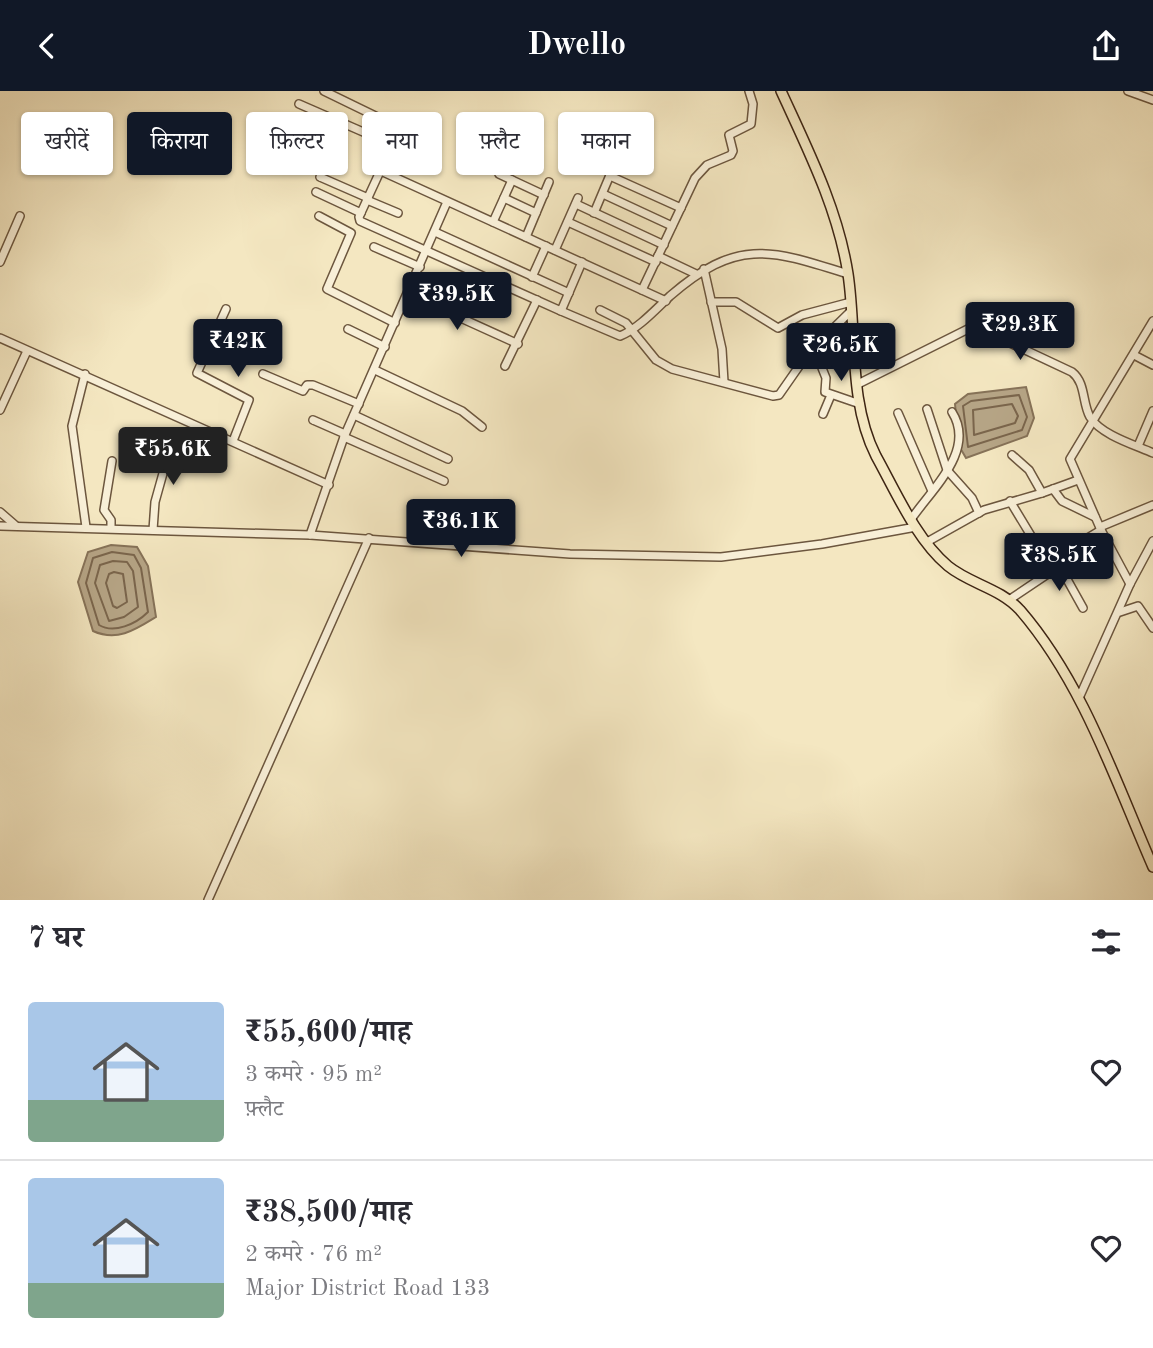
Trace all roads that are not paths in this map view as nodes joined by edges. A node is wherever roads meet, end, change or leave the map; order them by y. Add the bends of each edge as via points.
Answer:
1 (324, 91) edge
2 (749, 91) edge
3 (781, 91) edge
4 (1128, 91) edge
5 (1153, 100) edge
6 (299, 104) dead end
7 (370, 112) edge
8 (362, 131) edge
9 (379, 175) edge
10 (390, 175) edge
11 (501, 175) edge
12 (610, 176) joint
13 (320, 177) dead end
14 (512, 180) junction
15 (549, 182) dead end
16 (316, 192) dead end
17 (603, 194) junction
18 (544, 195) junction
19 (504, 198) junction
20 (368, 199) junction
21 (447, 202) junction
22 (681, 208) junction
23 (361, 213) junction
24 (398, 213) dead end
25 (536, 213) junction
26 (594, 213) junction
27 (20, 216) dead end
28 (319, 216) dead end
29 (493, 222) junction
30 (568, 222) junction
31 (672, 226) junction
32 (435, 232) junction
33 (526, 237) junction
34 (664, 245) junction
35 (546, 246) junction
36 (374, 247) dead end
37 (555, 250) junction
38 (426, 251) junction
39 (657, 259) junction
40 (0, 262) edge
41 (582, 263) junction
42 (420, 267) junction
43 (704, 269) junction
44 (696, 274) junction
45 (848, 274) junction
46 (532, 277) junction
47 (642, 290) junction
48 (569, 293) junction
49 (408, 294) junction
50 (537, 300) junction
51 (666, 300) junction
52 (711, 302) junction
53 (851, 306) junction
54 (226, 309) dead end
55 (600, 310) dead end
56 (561, 311) junction
57 (1153, 321) edge
58 (395, 323) junction
59 (348, 329) dead end
60 (631, 329) junction
61 (0, 338) edge
62 (518, 344) junction
63 (385, 347) junction
64 (27, 351) junction
65 (1134, 355) junction
66 (1153, 365) edge
67 (505, 366) dead end
68 (822, 368) dead end
69 (375, 370) junction
70 (85, 374) junction
71 (262, 374) dead end
72 (724, 382) junction
73 (858, 384) junction
74 (831, 395) junction
75 (359, 404) junction
76 (860, 404) junction
77 (927, 409) dead end
78 (0, 410) edge
79 (1153, 411) edge
80 (951, 412) dead end
81 (898, 413) dead end
82 (823, 414) dead end
83 (354, 415) junction
84 (313, 420) dead end
85 (1094, 423) junction
86 (482, 427) dead end
87 (345, 436) junction
88 (172, 441) dead end
89 (233, 441) junction
90 (1138, 446) junction
91 (1153, 453) edge
92 (1012, 455) dead end
93 (448, 459) dead end
94 (112, 461) dead end
95 (947, 470) junction
96 (1078, 479) junction
97 (444, 481) dead end
98 (329, 485) junction
99 (1053, 489) junction
100 (932, 491) junction
101 (1042, 493) junction
102 (1010, 501) junction
103 (1153, 505) edge
104 (0, 513) edge
105 (979, 513) junction
106 (1096, 517) junction
107 (914, 522) junction
108 (15, 525) junction
109 (0, 526) edge
110 (86, 527) junction
111 (111, 528) junction
112 (1101, 529) junction
113 (153, 530) junction
114 (310, 535) junction
115 (369, 538) junction
116 (1153, 541) edge
117 (927, 542) junction
118 (1071, 548) junction
119 (1062, 557) junction
120 (1080, 564) dead end
121 (1059, 565) junction
122 (1130, 583) junction
123 (1009, 600) junction
124 (1083, 608) dead end
125 (1119, 613) junction
126 (1153, 628) edge
127 (1079, 698) junction
128 (1151, 856) edge
129 (1153, 867) edge
130 (208, 900) edge

1 - 7 street
2 - 22 street via 751,124 729,135 731,155 700,171
3 - 45 main road via 828,199
4 - 5 street
6 - 8 street
9 - 20 street
10 - 21 street
11 - 14 street
12 - 17 street
12 - 22 street
13 - 20 street
14 - 18 street
14 - 19 street
15 - 18 street
16 - 23 street
17 - 26 street
17 - 31 street
18 - 25 street
19 - 25 street
19 - 29 street
20 - 23 street
20 - 24 street
21 - 29 street
21 - 32 street
22 - 31 street
23 - 38 street via 360,221
25 - 33 street
26 - 30 street via 577,201
26 - 34 street
27 - 40 street
28 - 58 street via 351,233 327,289
29 - 33 street
30 - 37 street
30 - 39 street
31 - 34 street
32 - 38 street
32 - 46 street
33 - 35 street
34 - 39 street
35 - 37 street
35 - 46 street
36 - 42 street
37 - 41 street
38 - 42 street
38 - 50 street
39 - 44 street
39 - 47 street
41 - 47 street
41 - 48 street
42 - 49 street
43 - 44 street
43 - 45 street via 733,257 776,253
43 - 52 street
44 - 51 street
45 - 53 main road
46 - 48 street
47 - 51 street
48 - 56 street
49 - 58 street
49 - 62 street
50 - 56 street
50 - 62 street
51 - 60 street
52 - 53 street via 736,302 778,328 802,315
52 - 72 street
53 - 72 street via 808,352 779,395
53 - 73 main road
54 - 89 street via 197,373 249,400
55 - 60 street
56 - 60 street via 614,335
57 - 65 street
58 - 63 street
59 - 63 street
60 - 72 street via 656,360 672,369
61 - 64 street
62 - 67 street
63 - 69 street
64 - 70 street
64 - 78 street
65 - 66 street
65 - 85 street
68 - 74 street via 824,390
69 - 75 street
69 - 86 street via 462,411
70 - 89 street
70 - 110 street via 72,426
71 - 75 street via 303,390 313,385
73 - 76 main road
73 - 85 street via 974,326 1077,376
74 - 76 street
74 - 82 street
75 - 83 street
76 - 107 main road via 871,445
77 - 95 street
79 - 90 street
80 - 95 street via 961,438
81 - 100 street
83 - 87 street
83 - 93 street
84 - 87 street
85 - 90 street
85 - 96 street via 1070,459
87 - 97 street
87 - 98 street
88 - 113 street via 155,502
89 - 98 street
90 - 91 street
92 - 101 street
94 - 111 street via 104,510
95 - 100 street
95 - 105 street
96 - 99 street
96 - 106 street
98 - 114 street
99 - 101 street
99 - 106 street via 1062,501
100 - 107 street
101 - 102 street
102 - 105 street
102 - 119 street via 1036,544 1050,545
103 - 112 street
104 - 108 street
105 - 117 street
106 - 112 street
107 - 115 street via 794,549 721,557 570,554
107 - 117 main road
108 - 109 street
108 - 110 street
110 - 111 street
111 - 113 street
112 - 118 street
112 - 122 street
113 - 114 street
114 - 115 street
115 - 130 street
116 - 122 street
117 - 123 main road via 949,567
118 - 119 street
118 - 120 street
119 - 121 street
121 - 123 street
121 - 124 street
122 - 125 street
123 - 127 main road via 1043,640
125 - 126 street via 1138,606
125 - 127 street
127 - 128 main road
128 - 129 main road

